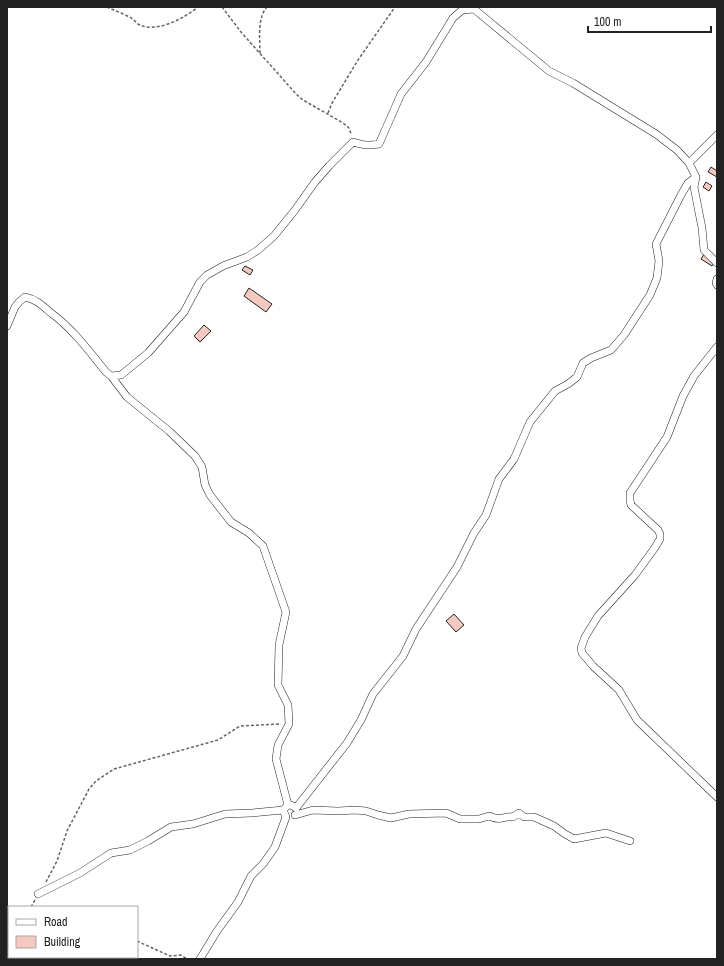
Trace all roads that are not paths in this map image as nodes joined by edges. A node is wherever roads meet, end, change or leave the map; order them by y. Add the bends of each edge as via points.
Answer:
1 (717, 136) edge
2 (689, 163) junction
3 (696, 177) junction
4 (717, 263) edge
5 (717, 279) edge
6 (717, 285) edge
7 (7, 326) edge
8 (717, 347) edge
9 (112, 376) junction
10 (717, 796) edge
11 (285, 807) junction
12 (296, 812) junction
13 (286, 817) junction
14 (630, 841) dead end
15 (38, 894) road end
16 (200, 959) edge

1 - 2 street
2 - 3 street
2 - 9 street via 656,134 549,71 474,9 462,10 453,18 426,62 401,94 379,144 370,146 353,142 315,182 274,236 247,257 207,275 200,282 184,312 148,353 121,375
3 - 4 street via 694,187 704,250
3 - 12 street via 688,183 657,240 659,261 650,296 611,350 583,363 577,377 555,391 530,422 514,459 498,480 486,515 457,567 416,629 403,656 373,694 347,743
5 - 6 street
7 - 9 street via 19,302 25,297 31,298 75,333
8 - 10 street via 694,376 666,437 630,493 631,505 658,530 659,542 635,575 598,616 581,648 593,666 619,690 637,720
9 - 11 street via 127,398 196,456 210,495 231,522 263,546 286,612 279,645 278,685 288,705 289,724 278,745 276,759
11 - 12 street via 291,805
11 - 13 street
11 - 15 street via 252,813 225,814 193,824 171,827 130,850 111,853 80,873
12 - 13 street
12 - 14 street via 355,810 391,818 409,814 446,813 460,819 489,816 502,819 519,813 554,826 574,839 606,833
13 - 16 street via 275,847 251,876 238,902

